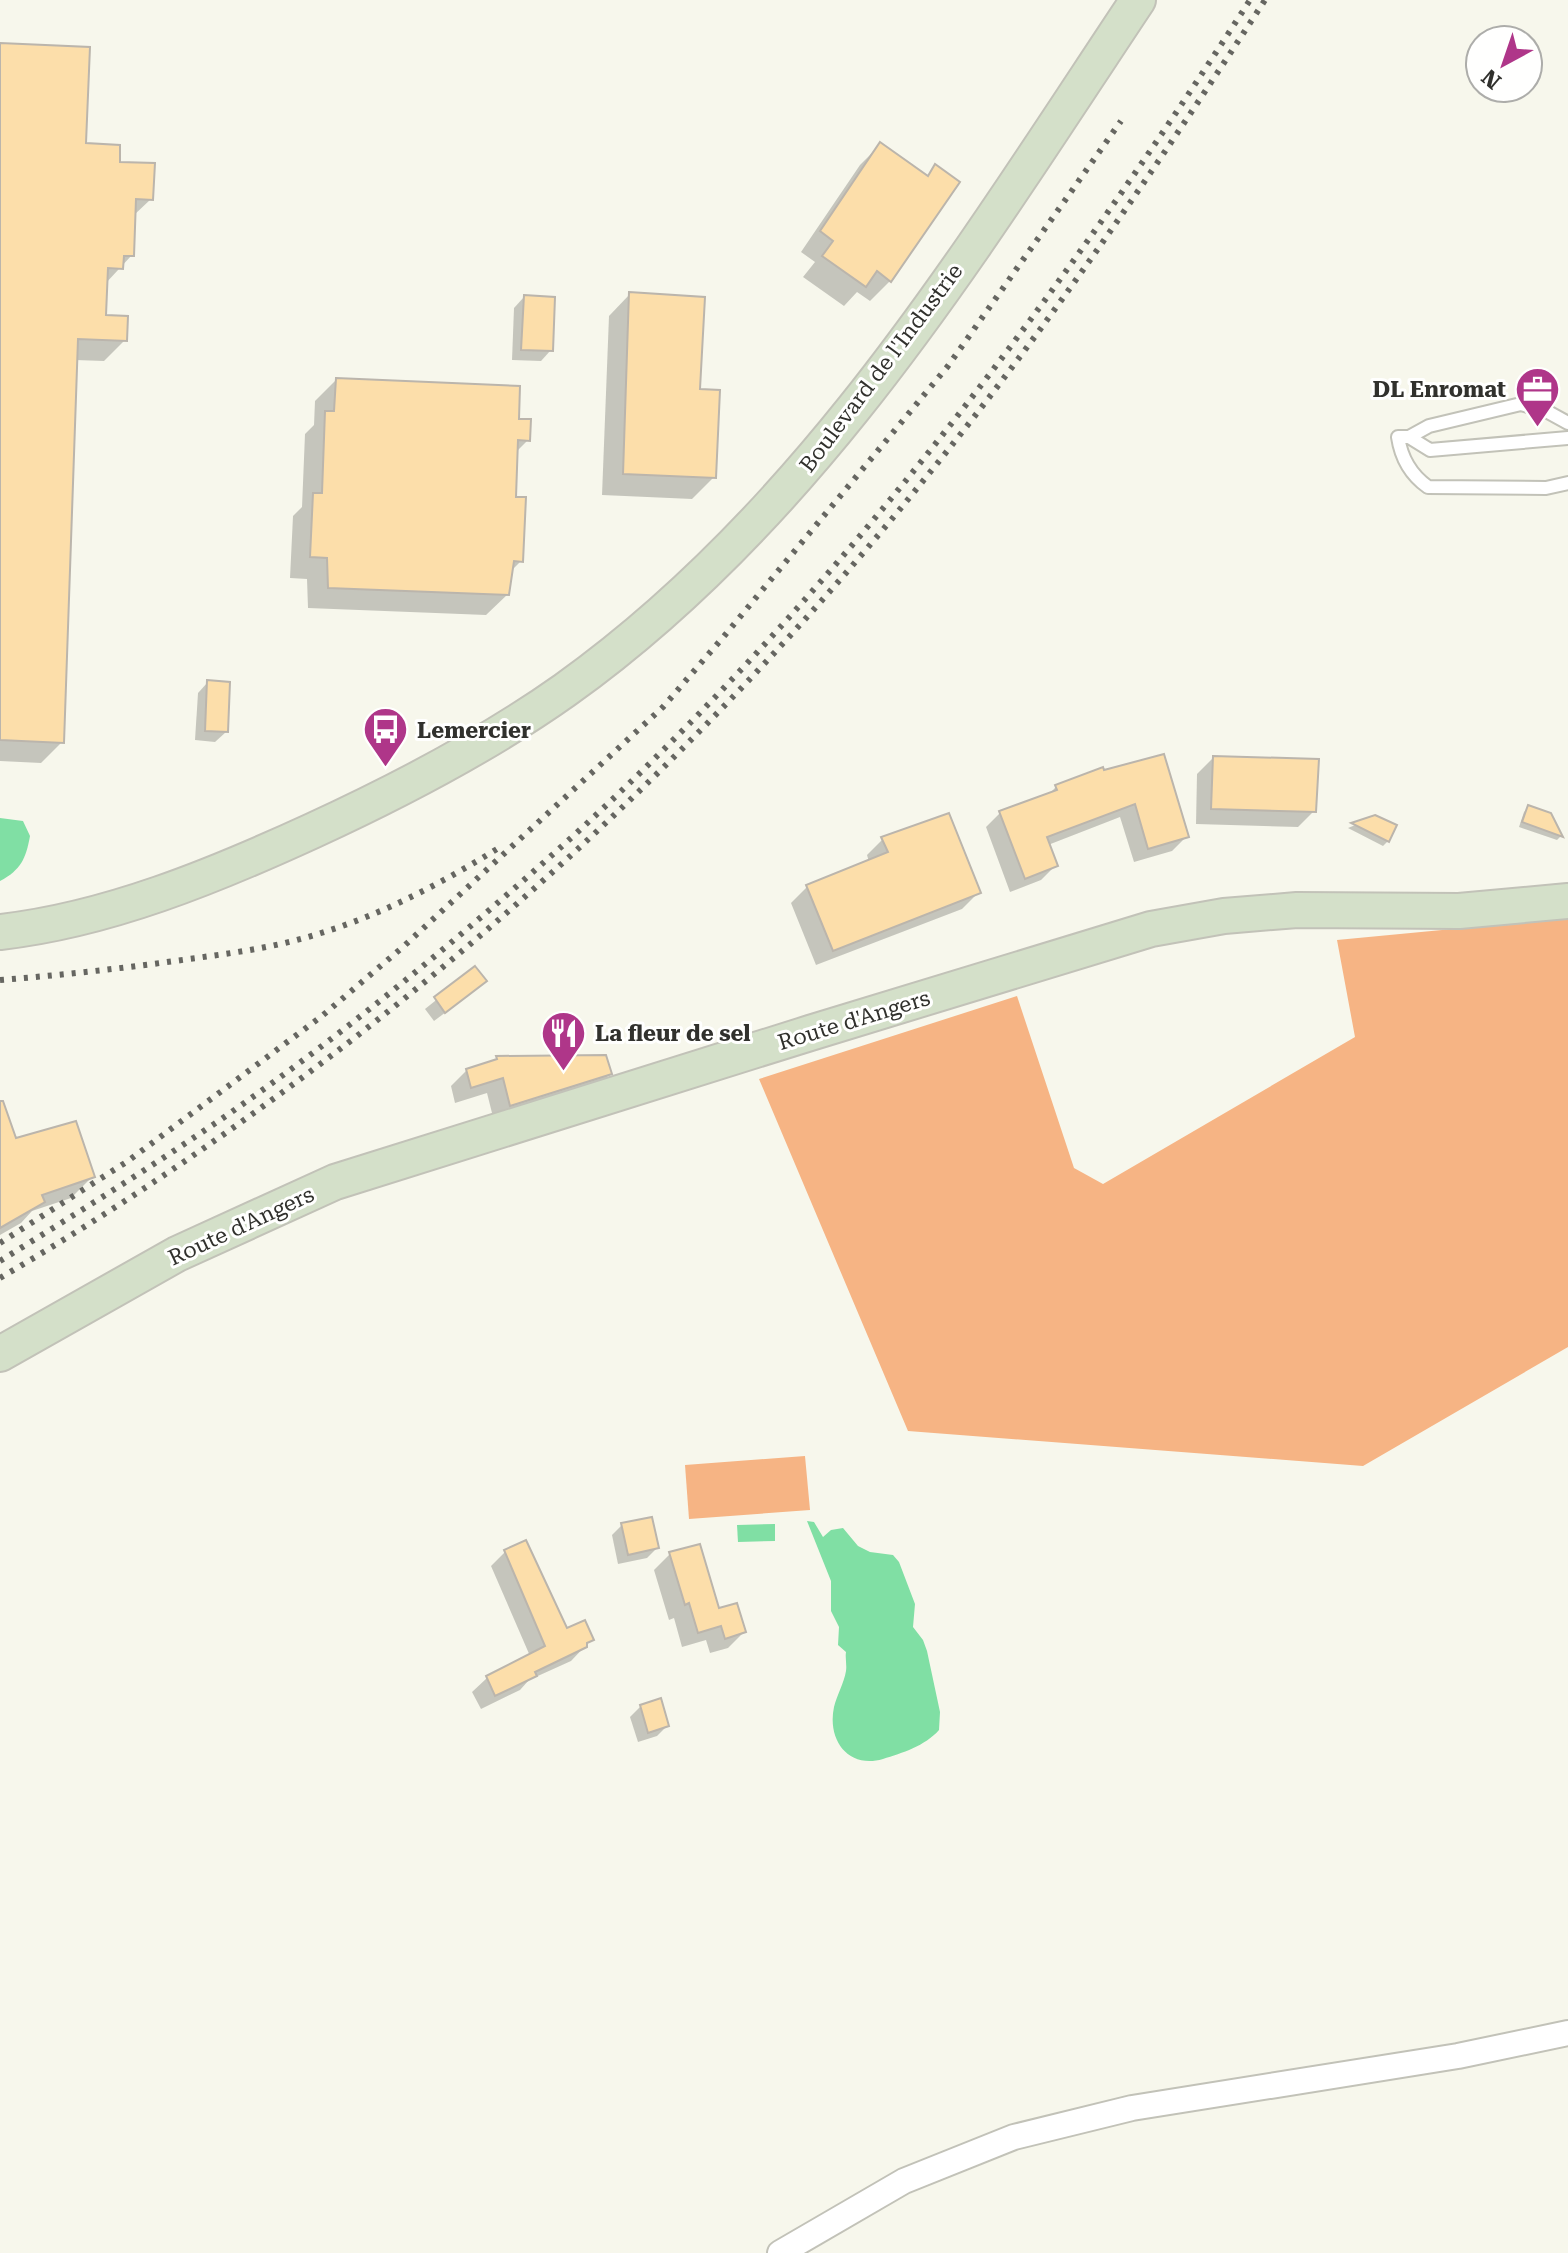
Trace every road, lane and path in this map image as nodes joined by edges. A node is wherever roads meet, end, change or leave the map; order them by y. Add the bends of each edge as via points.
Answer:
1 (1138, 0) edge
2 (1568, 423) edge
3 (1404, 437) junction
4 (1568, 438) edge
5 (1568, 483) edge
6 (1568, 901) edge
7 (0, 932) edge
8 (0, 1354) edge
9 (1568, 2033) edge
10 (780, 2253) edge

1 - 7 street, Boulevard de l'Industrie via 995,216 847,419 735,544 642,630 565,690 464,754 266,853 98,911
2 - 3 lane via 1521,404
3 - 4 lane via 1430,450
3 - 5 lane via 1401,452 1416,479 1428,487 1546,488
6 - 8 street, Route d'Angers via 1459,911 1297,910 1151,929 335,1182 177,1254
9 - 10 street via 1458,2056 1132,2108 1014,2137 904,2181

